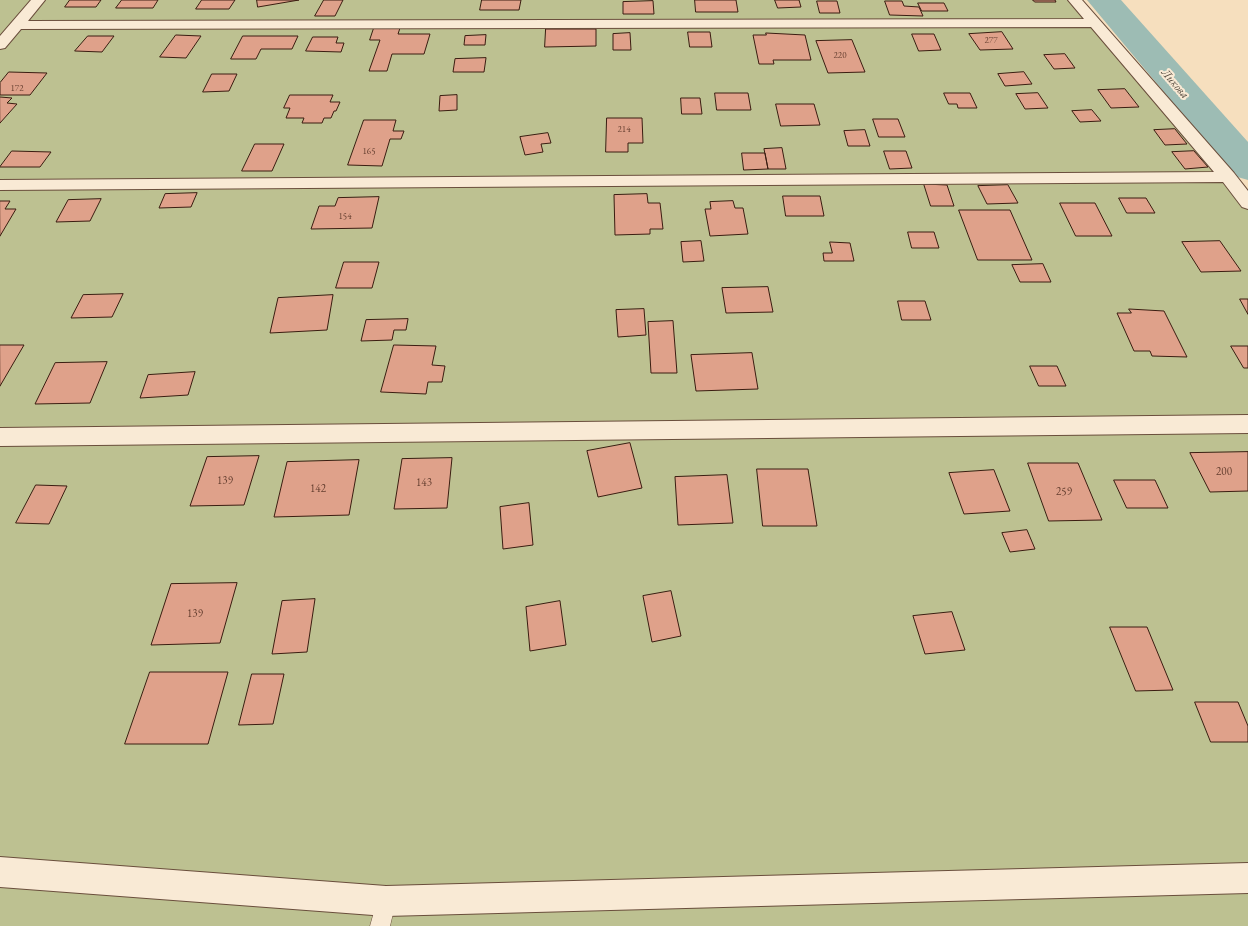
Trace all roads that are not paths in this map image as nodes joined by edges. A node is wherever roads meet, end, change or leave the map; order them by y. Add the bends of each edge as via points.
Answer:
1 (38, 0) edge
2 (1074, 0) edge
3 (1094, 24) junction
4 (17, 25) junction
5 (0, 45) edge
6 (1228, 177) junction
7 (0, 185) edge
8 (1248, 203) edge
9 (1248, 424) edge
10 (0, 437) edge
11 (0, 872) edge
12 (1248, 878) edge
13 (383, 914) edge

1 - 4 street
2 - 3 street
3 - 4 street
3 - 6 street
4 - 5 street
6 - 7 street
6 - 8 street
9 - 10 street
11 - 13 street
12 - 13 street

